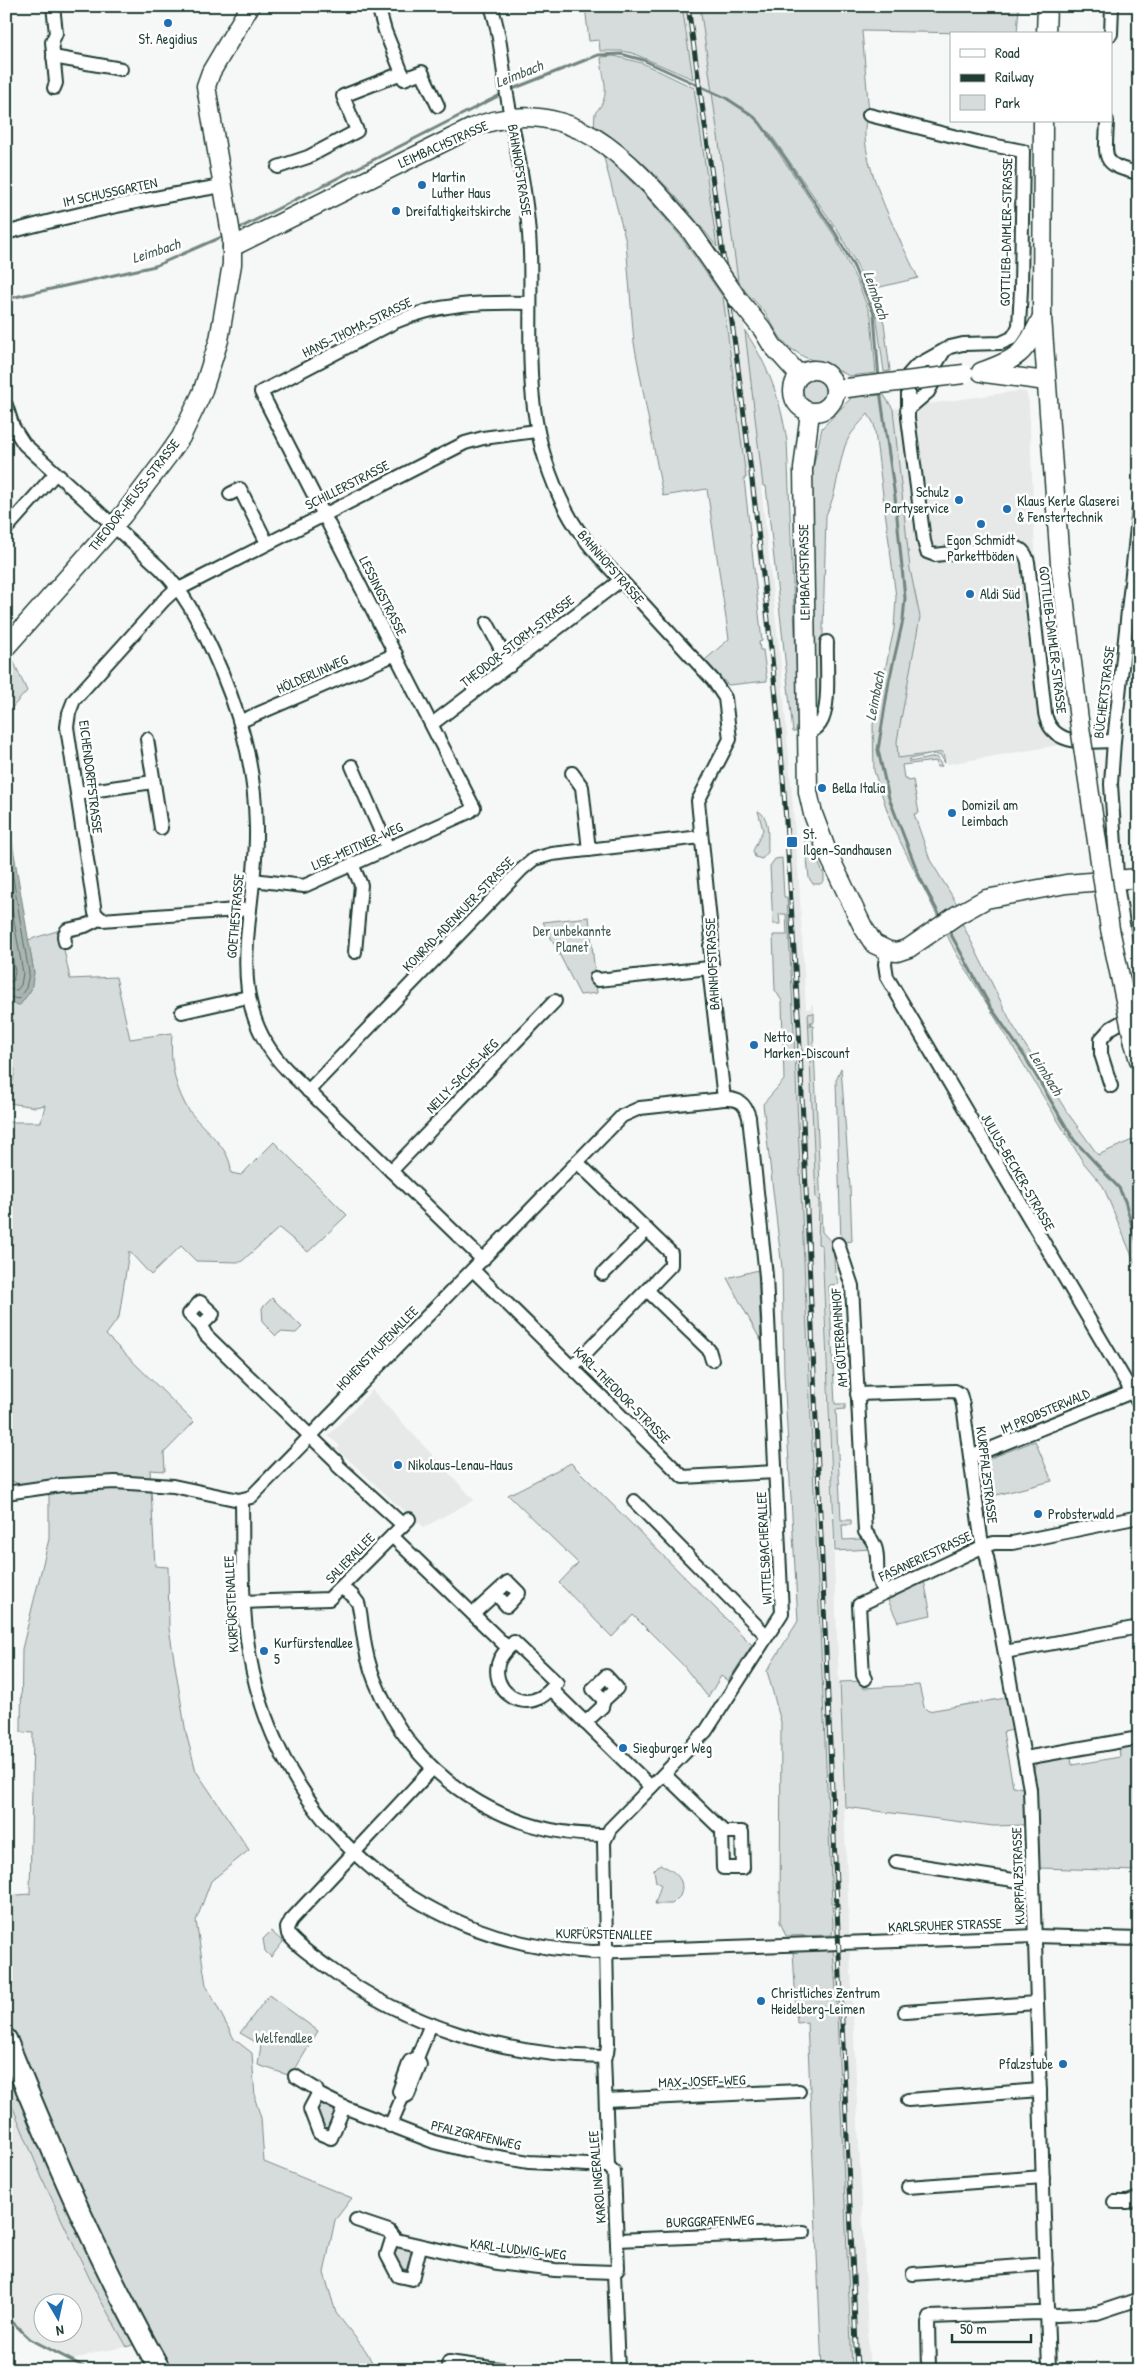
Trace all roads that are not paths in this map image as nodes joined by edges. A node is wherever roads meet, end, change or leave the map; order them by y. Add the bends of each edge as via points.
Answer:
1 (53, 6) edge
2 (250, 6) edge
3 (378, 6) edge
4 (491, 6) edge
5 (1047, 6) edge
6 (1112, 6) edge
7 (1046, 32) edge
8 (1110, 32) edge
9 (53, 57) junction
10 (121, 69) dead end
11 (402, 73) junction
12 (54, 88) dead end
13 (438, 106) dead end
14 (869, 116) dead end
15 (512, 119) junction
16 (1043, 122) edge
17 (1107, 122) edge
18 (278, 167) dead end
19 (1139, 173) edge
20 (222, 186) junction
21 (6, 233) edge
22 (231, 236) junction
23 (530, 303) junction
24 (1042, 317) junction
25 (944, 351) junction
26 (973, 373) junction
27 (799, 375) junction
28 (1046, 381) junction
29 (841, 388) junction
30 (261, 392) joint
31 (6, 405) edge
32 (907, 410) junction
33 (810, 412) junction
34 (536, 431) junction
35 (55, 474) junction
36 (230, 494) dead end
37 (1139, 509) edge
38 (324, 514) junction
39 (113, 525) junction
40 (6, 529) edge
41 (267, 542) junction
42 (621, 580) junction
43 (178, 588) junction
44 (487, 623) dead end
45 (827, 642) dead end
46 (6, 647) edge
47 (396, 654) junction
48 (510, 666) junction
49 (241, 721) junction
50 (432, 724) junction
51 (807, 734) junction
52 (147, 739) dead end
53 (1114, 741) junction
54 (352, 766) dead end
55 (572, 773) dead end
56 (153, 782) junction
57 (77, 793) junction
58 (469, 812) joint
59 (161, 828) dead end
60 (701, 837) junction
61 (388, 848) junction
62 (589, 850) junction
63 (352, 864) junction
64 (1139, 878) edge
65 (1118, 879) junction
66 (253, 880) junction
67 (250, 909) junction
68 (99, 919) junction
69 (64, 942) dead end
70 (888, 950) junction
71 (355, 952) dead end
72 (709, 968) junction
73 (596, 978) dead end
74 (248, 997) junction
75 (555, 1001) dead end
76 (182, 1012) dead end
77 (1139, 1060) edge
78 (1111, 1086) dead end
79 (308, 1091) junction
80 (724, 1099) junction
81 (577, 1162) junction
82 (391, 1171) junction
83 (647, 1230) junction
84 (838, 1244) dead end
85 (482, 1260) junction
86 (473, 1270) junction
87 (603, 1274) dead end
88 (647, 1290) junction
89 (201, 1326) dead end
90 (712, 1360) dead end
91 (572, 1367) junction
92 (1133, 1386) edge
93 (955, 1391) joint
94 (857, 1394) junction
95 (1139, 1404) edge
96 (311, 1437) junction
97 (970, 1457) junction
98 (775, 1472) junction
99 (6, 1493) edge
100 (242, 1500) junction
101 (634, 1501) dead end
102 (1139, 1517) edge
103 (392, 1536) junction
104 (984, 1546) junction
105 (341, 1588) junction
106 (884, 1592) junction
107 (496, 1594) dead end
108 (244, 1602) junction
109 (473, 1614) junction
110 (1139, 1627) edge
111 (766, 1636) junction
112 (508, 1648) junction
113 (1005, 1652) junction
114 (865, 1679) dead end
115 (551, 1689) junction
116 (604, 1700) dead end
117 (585, 1723) junction
118 (1139, 1738) edge
119 (1025, 1758) junction
120 (433, 1768) junction
121 (664, 1774) junction
122 (651, 1787) junction
123 (723, 1832) dead end
124 (607, 1836) junction
125 (353, 1852) junction
126 (896, 1862) dead end
127 (1033, 1883) junction
128 (1035, 1936) junction
129 (1139, 1939) edge
130 (842, 1944) joint
131 (606, 1952) junction
132 (1037, 2003) junction
133 (905, 2012) dead end
134 (431, 2024) junction
135 (6, 2039) edge
136 (604, 2057) junction
137 (295, 2076) dead end
138 (1040, 2090) junction
139 (799, 2091) dead end
140 (318, 2094) junction
141 (606, 2100) junction
142 (908, 2100) dead end
143 (344, 2107) junction
144 (390, 2126) junction
145 (608, 2166) junction
146 (1043, 2177) junction
147 (908, 2187) dead end
148 (1139, 2198) edge
149 (1114, 2202) dead end
150 (356, 2220) dead end
151 (804, 2232) dead end
152 (396, 2240) junction
153 (617, 2240) junction
154 (420, 2246) junction
155 (1046, 2264) junction
156 (614, 2272) junction
157 (912, 2274) dead end
158 (1139, 2299) edge
159 (1048, 2314) junction
160 (478, 2368) edge
161 (160, 2370) edge
162 (447, 2370) edge
163 (506, 2370) edge
164 (618, 2370) edge
165 (929, 2370) edge
166 (1049, 2370) edge

1 - 9 street via 56,33 52,42
2 - 20 street, THEODOR-HEUSS-STRASSE via 206,83
3 - 11 street
4 - 15 street, BAHNHOFSTRASSE
5 - 7 street
6 - 8 street
9 - 10 street
9 - 12 street
11 - 13 street via 404,79 422,72
11 - 18 street via 344,96 357,131 308,157
14 - 25 street, GOTTLIEB-DAIMLER-STRASSE via 1023,152 1019,326 1012,338 1001,343 963,344
15 - 22 street, LEIMBACHSTRASSE via 474,127
15 - 23 street, BAHNHOFSTRASSE via 528,216
15 - 27 street, LEIMBACHSTRASSE, bridge via 551,119 575,126 608,146 690,230 772,345
16 - 24 street
17 - 19 street via 1106,159 1122,170
20 - 21 street, IM SCHUSSGARTEN via 86,212
20 - 22 street, THEODOR-HEUSS-STRASSE
22 - 39 street, THEODOR-HEUSS-STRASSE via 225,312 202,393 173,450
23 - 30 street, HANS-THOMA-STRASSE via 467,303 416,314
23 - 34 street, BAHNHOFSTRASSE via 530,386
24 - 26 street via 1017,357
24 - 28 street
25 - 32 street via 936,364 928,392
25 - 32 street, GOTTLIEB-DAIMLER-STRASSE via 912,369 908,375
26 - 28 street
26 - 29 street, bridge
27 - 29 street via 810,370 822,371
27 - 33 street via 793,385 793,397 800,407
28 - 77 street, bridge via 1060,564 1079,720 1109,919
29 - 33 street via 822,411
30 - 38 street, LESSINGSTRASSE
31 - 35 street, GOETHESTRASSE via 21,440
32 - 53 street, GOTTLIEB-DAIMLER-STRASSE via 927,552 935,555 1010,546 1020,548 1026,554 1047,722 1052,731 1064,739
33 - 51 street, LEIMBACHSTRASSE via 803,469
34 - 38 street, SCHILLERSTRASSE via 468,442
34 - 42 street, BAHNHOFSTRASSE via 567,512 586,541
35 - 39 street, GOETHESTRASSE
35 - 40 street
36 - 41 street via 240,489
37 - 53 street, BÜCHERTSTRASSE
38 - 41 street, SCHILLERSTRASSE
38 - 47 street, LESSINGSTRASSE
39 - 43 street, GOETHESTRASSE
39 - 46 street, THEODOR-HEUSS-STRASSE
41 - 43 street, SCHILLERSTRASSE
42 - 48 street, THEODOR-STORM-STRASSE
42 - 60 street, BAHNHOFSTRASSE via 714,680 724,698 730,743 698,801
43 - 49 street, GOETHESTRASSE via 201,626
43 - 57 street, EICHENDORFFSTRASSE via 71,706 67,727
44 - 48 street
45 - 51 street via 823,717 817,728
47 - 49 street, HÖLDERLINWEG
47 - 50 street, LESSINGSTRASSE
48 - 50 street, THEODOR-STORM-STRASSE
49 - 66 street, GOETHESTRASSE via 255,806
50 - 58 street, LESSINGSTRASSE via 474,806
51 - 70 street, LEIMBACHSTRASSE via 808,792 828,854 865,932 874,944
52 - 56 street
53 - 65 street, BÜCHERTSTRASSE via 1111,792
54 - 61 street
55 - 62 street via 582,787
56 - 57 street
56 - 59 street
57 - 68 street, EICHENDORFFSTRASSE via 94,913
58 - 61 street, LISE-MEITNER-WEG
60 - 62 street, KONRAD-ADENAUER-STRASSE
60 - 72 street, BAHNHOFSTRASSE via 712,941 712,964
61 - 63 street, LISE-MEITNER-WEG
62 - 79 street, KONRAD-ADENAUER-STRASSE via 545,855 527,864
63 - 66 street, LISE-MEITNER-WEG via 304,886
63 - 71 street via 361,885
64 - 65 street
65 - 70 street via 1066,884 986,899 906,949
65 - 78 street, BÜCHERTSTRASSE via 1136,1009 1134,1015 1111,1028 1101,1039 1101,1054
66 - 67 street, GOETHESTRASSE
67 - 68 street
67 - 74 street, GOETHESTRASSE via 245,959
68 - 69 street via 67,930
70 - 92 street, JULIUS-BECKER-STRASSE via 885,962 887,977
72 - 73 street
72 - 80 street, BAHNHOFSTRASSE
74 - 76 street
74 - 79 street, GOETHESTRASSE via 256,1024 268,1047
75 - 82 street, NELLY-SACHS-WEG
79 - 82 street, GOETHESTRASSE
80 - 81 street, HOHENSTAUFENALLEE via 632,1110 616,1121
80 - 98 street, WITTELSBACHERALLEE via 732,1098 743,1104 749,1116 766,1276
81 - 83 street
81 - 85 street, HOHENSTAUFENALLEE
82 - 85 street, GOETHESTRASSE
83 - 87 street
83 - 88 street via 671,1252 671,1265
84 - 94 street, AM GÜTERBAHNHOF via 852,1286
85 - 86 street, HOHENSTAUFENALLEE
86 - 91 street, KARL-THEODOR-STRASSE
86 - 96 street, HOHENSTAUFENALLEE
88 - 90 street via 709,1350
88 - 91 street
89 - 96 street via 206,1335
91 - 98 street, KARL-THEODOR-STRASSE via 683,1477
92 - 95 street, JULIUS-BECKER-STRASSE
92 - 97 street, IM PROBSTERWALD
93 - 94 street, AM GÜTERBAHNHOF
93 - 97 street, KURPFALZSTRASSE via 960,1394 963,1404
94 - 106 street via 865,1532 875,1544 878,1578
96 - 100 street, HOHENSTAUFENALLEE via 260,1491
96 - 103 street, SALIERALLEE via 336,1461 344,1459 380,1494 379,1502 406,1522
97 - 104 street, KURPFALZSTRASSE via 980,1538
98 - 111 street, WITTELSBACHERALLEE via 782,1613
99 - 100 street via 61,1484 127,1482 173,1486
100 - 108 street, KURFÜRSTENALLEE
101 - 111 street
102 - 104 street, FASANERIESTRASSE via 1030,1540
103 - 105 street, SALIERALLEE
103 - 109 street
104 - 106 street, FASANERIESTRASSE
104 - 113 street, KURPFALZSTRASSE
105 - 108 street, SALIERALLEE via 324,1600
105 - 120 street via 358,1603 371,1668 386,1705 405,1736
106 - 114 street, FASANERIESTRASSE via 859,1605
107 - 109 street
108 - 125 street, KURFÜRSTENALLEE via 250,1664 270,1731 309,1801
109 - 112 street
110 - 113 street
111 - 121 street, WITTELSBACHERALLEE via 706,1731
112 - 115 street via 514,1642 557,1683
112 - 115 street via 497,1671 505,1692 518,1700 530,1701
113 - 119 street, KURPFALZSTRASSE
115 - 117 street
116 - 117 street via 602,1707
117 - 122 street
118 - 119 street
119 - 127 street, KURPFALZSTRASSE via 1030,1789
120 - 124 street via 471,1798 508,1818 563,1833
120 - 125 street
121 - 122 street, WITTELSBACHERALLEE
121 - 123 street
122 - 124 street, WITTELSBACHERALLEE
124 - 131 street via 604,1845
125 - 131 street, KURFÜRSTENALLEE via 400,1890 464,1925 543,1947
125 - 134 street via 289,1922 288,1934 346,1981
126 - 127 street
127 - 128 street, KURPFALZSTRASSE
128 - 129 street, KARLSRUHER STRASSE
128 - 130 street, KARLSRUHER STRASSE
128 - 132 street, KURPFALZSTRASSE
130 - 131 street, KURFÜRSTENALLEE
131 - 136 street, KAROLINGERALLEE via 608,2053
132 - 133 street
132 - 138 street, KURPFALZSTRASSE
134 - 136 street via 512,2048 557,2055
134 - 144 street via 417,2058 410,2061 399,2091 402,2098
135 - 161 main road via 78,2209
136 - 141 street, KAROLINGERALLEE
137 - 140 street, PFALZGRAFENWEG via 316,2089
138 - 142 street
138 - 146 street, KURPFALZSTRASSE
139 - 141 street, MAX-JOSEF-WEG
140 - 143 street, PFALZGRAFENWEG
140 - 143 street via 310,2109 319,2133 331,2138
141 - 145 street, KAROLINGERALLEE
143 - 144 street, PFALZGRAFENWEG
144 - 145 street, PFALZGRAFENWEG via 453,2147 503,2158 555,2165
145 - 153 street, KAROLINGERALLEE via 614,2172
146 - 147 street
146 - 155 street, KURPFALZSTRASSE
148 - 149 street
150 - 152 street, KARL-LUDWIG-WEG via 389,2231
151 - 153 street, BURGGRAFENWEG
152 - 154 street, KARL-LUDWIG-WEG
152 - 154 street via 392,2239 387,2255 398,2276 412,2278
153 - 156 street, KAROLINGERALLEE via 618,2268
154 - 156 street, KARL-LUDWIG-WEG via 525,2267
155 - 157 street
155 - 159 street, KURPFALZSTRASSE
156 - 164 street, KAROLINGERALLEE
158 - 159 street via 1101,2313
159 - 165 street via 929,2318
159 - 166 street, KURPFALZSTRASSE
160 - 162 street via 449,2362
160 - 163 street

